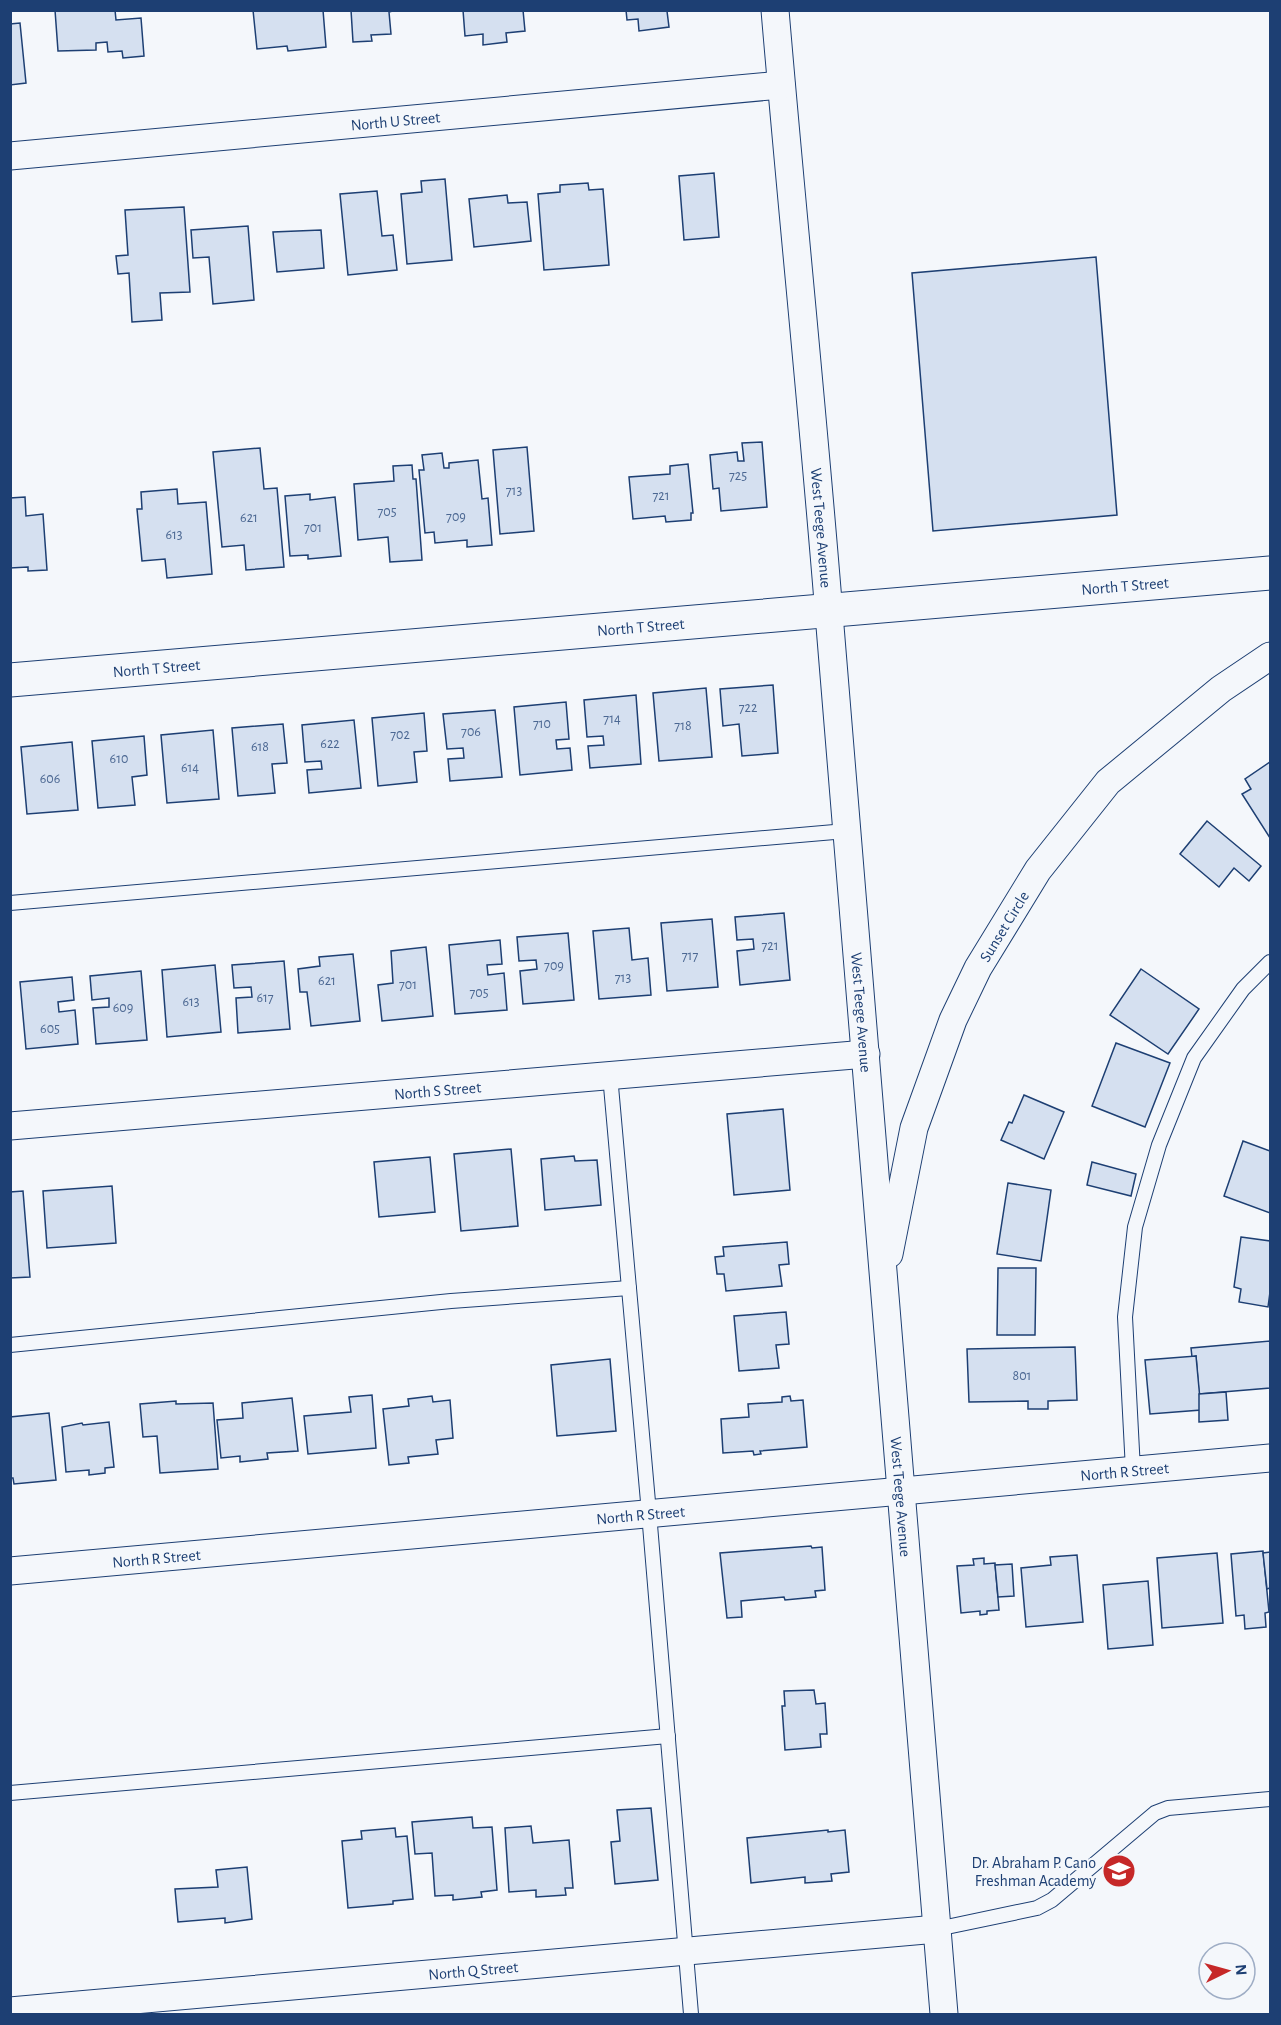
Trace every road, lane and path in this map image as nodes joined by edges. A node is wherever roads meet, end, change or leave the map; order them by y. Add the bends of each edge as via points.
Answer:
1 (775, 10) edge
2 (781, 85) junction
3 (10, 156) edge
4 (1270, 573) edge
5 (829, 612) junction
6 (1270, 656) edge
7 (10, 680) edge
8 (846, 831) junction
9 (10, 903) edge
10 (1270, 962) edge
11 (866, 1054) junction
12 (610, 1075) junction
13 (10, 1126) edge
14 (629, 1288) junction
15 (883, 1288) junction
16 (10, 1345) edge
17 (1270, 1458) edge
18 (1133, 1470) junction
19 (900, 1490) junction
20 (650, 1513) junction
21 (10, 1571) edge
22 (668, 1736) junction
23 (10, 1793) edge
24 (1270, 1799) edge
25 (937, 1929) junction
26 (685, 1951) junction
27 (10, 2011) edge
28 (691, 2014) edge
29 (944, 2014) edge

1 - 2 street, West Teege Avenue
2 - 3 street, North U Street
2 - 5 street, West Teege Avenue
4 - 5 street, North T Street
5 - 7 street, North T Street
5 - 8 street, West Teege Avenue
6 - 15 street, Sunset Circle via 1221,689 1108,782 1032,880 978,968 953,1020 914,1128
8 - 9 lane
8 - 11 street, West Teege Avenue
10 - 18 lane via 1243,989 1194,1058 1159,1145 1135,1227 1125,1317
11 - 12 street, North S Street
11 - 15 street, West Teege Avenue
12 - 13 street, North S Street
12 - 14 lane
14 - 16 lane via 451,1301
14 - 20 lane
15 - 19 street, West Teege Avenue
17 - 18 street, North R Street
18 - 19 street, North R Street
19 - 20 street, North R Street
19 - 25 street, West Teege Avenue
20 - 21 street, North R Street
20 - 22 lane
22 - 23 lane
22 - 26 lane
24 - 25 lane via 1168,1808 1155,1813 1052,1900 1037,1908
25 - 26 street, North Q Street
25 - 29 street, West Teege Avenue
26 - 27 street, North Q Street
26 - 28 lane

